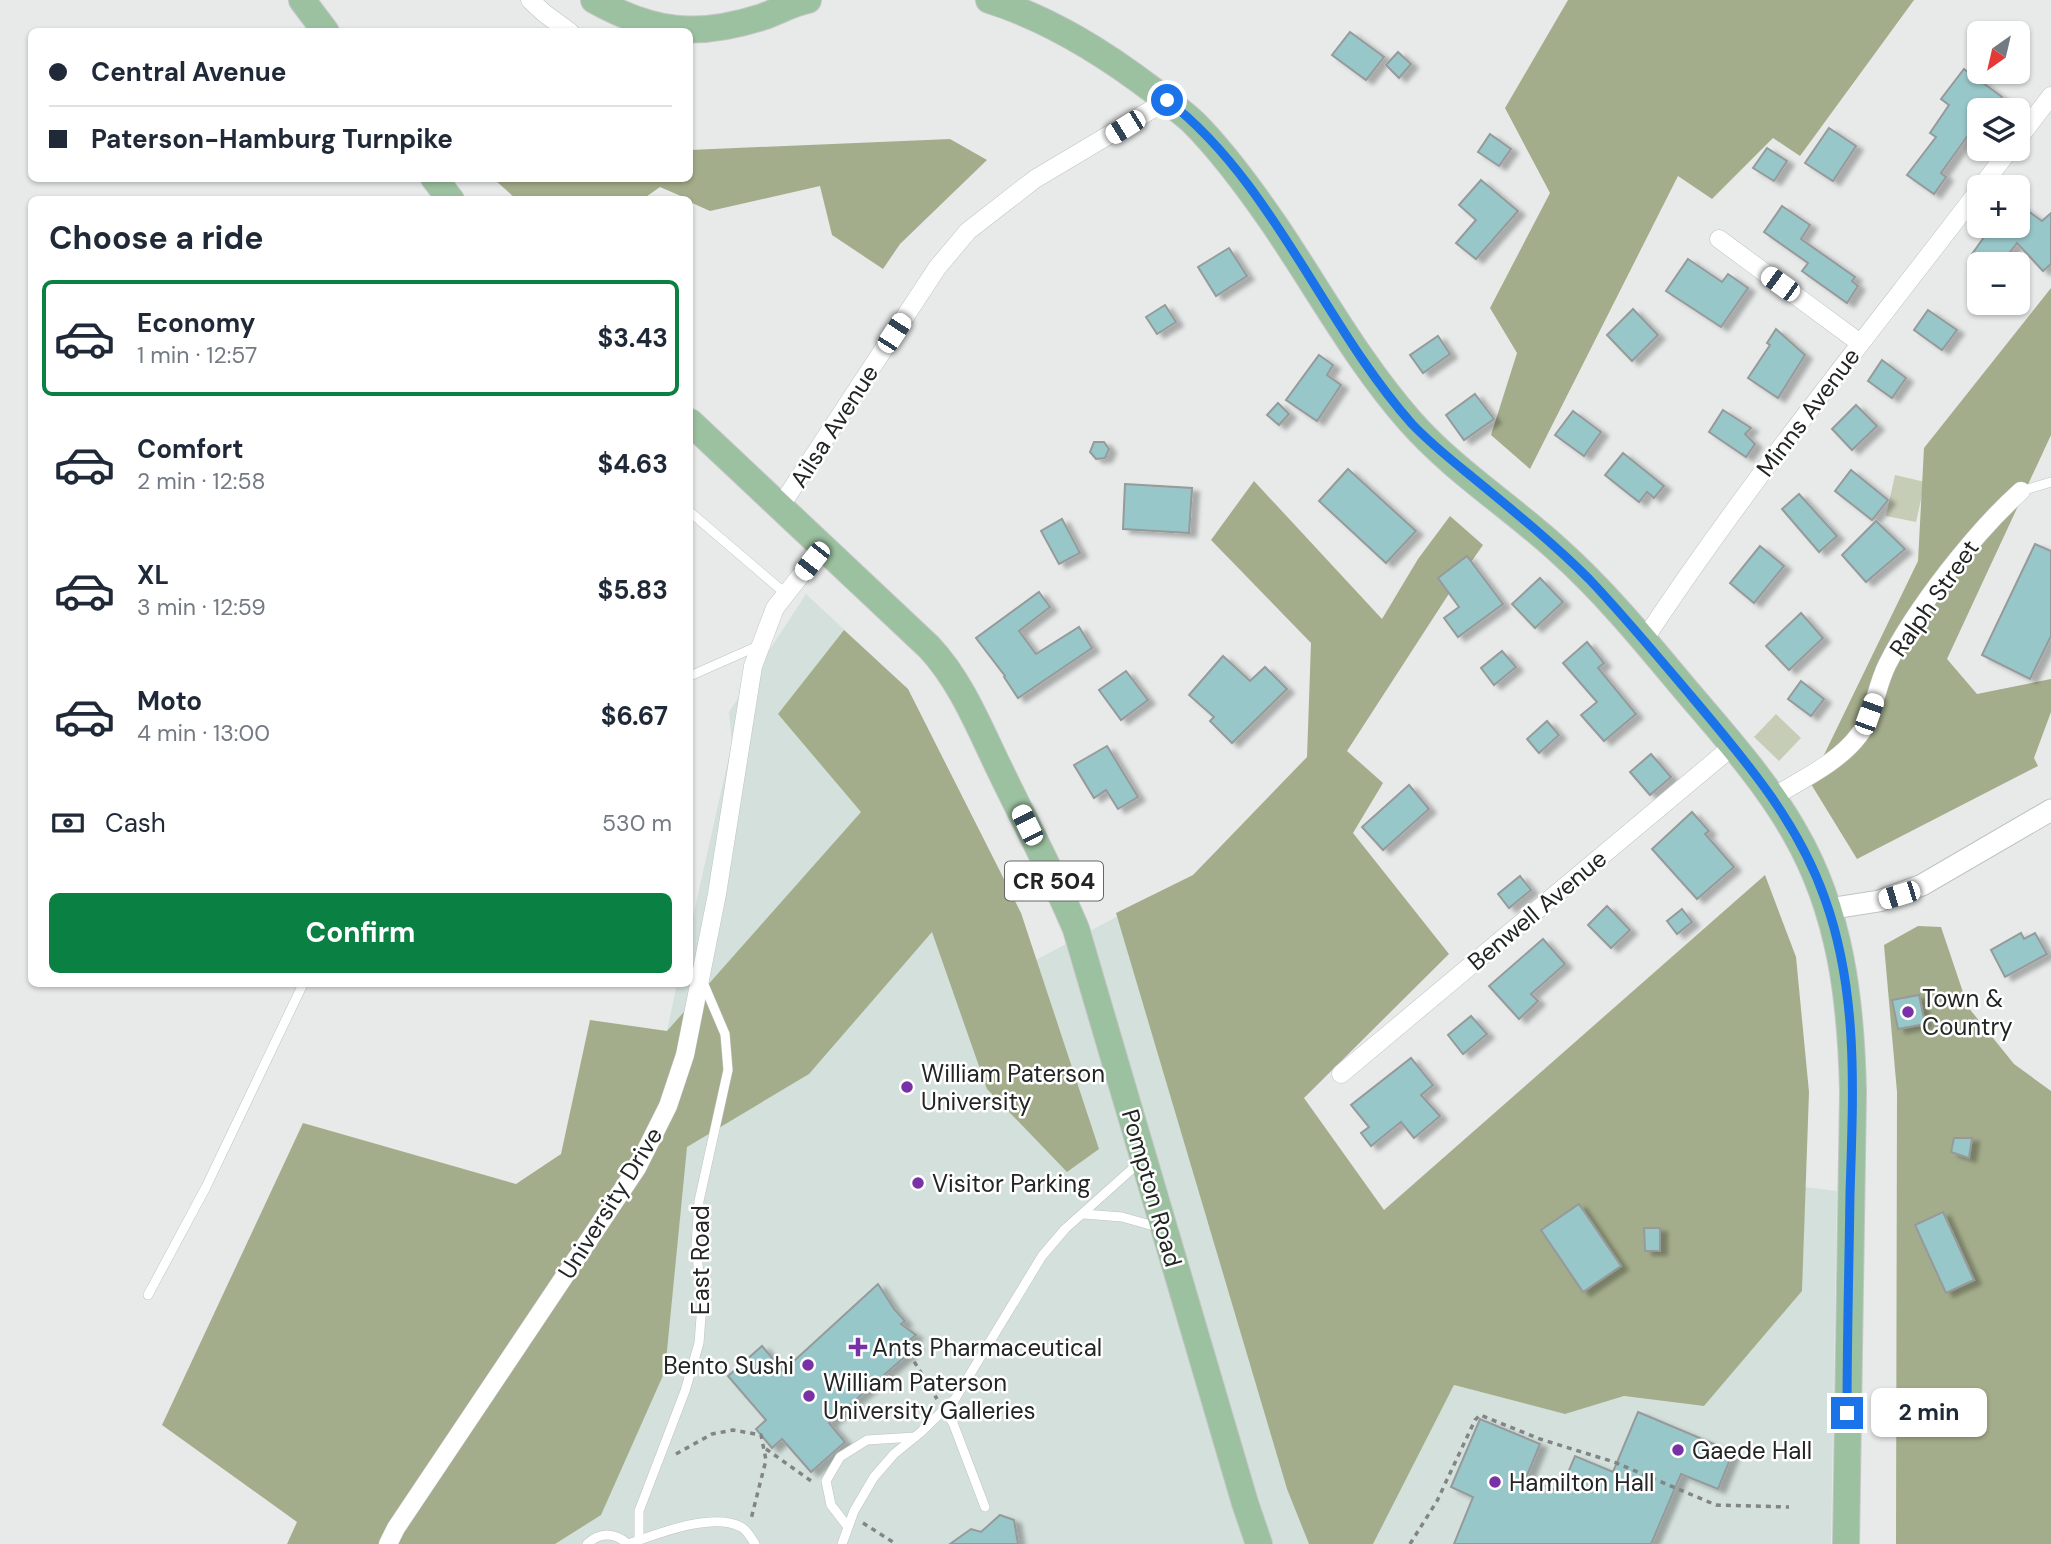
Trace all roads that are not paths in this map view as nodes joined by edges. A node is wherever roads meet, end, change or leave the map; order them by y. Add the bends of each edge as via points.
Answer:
1 (302, 0) edge
2 (530, 0) edge
3 (594, 0) edge
4 (808, 0) edge
5 (989, 0) edge
6 (718, 27) junction
7 (323, 28) edge
8 (565, 28) edge
9 (666, 28) edge
10 (693, 28) edge
11 (693, 38) edge
12 (2051, 96) edge
13 (1167, 100) junction
14 (2030, 123) edge
15 (2001, 161) edge
16 (1990, 175) edge
17 (1967, 205) edge
18 (1719, 239) dead end
19 (1860, 343) junction
20 (693, 425) edge
21 (2051, 482) edge
22 (2021, 491) joint
23 (780, 507) junction
24 (693, 515) edge
25 (823, 547) junction
26 (786, 594) junction
27 (1644, 640) junction
28 (762, 644) junction
29 (693, 675) edge
30 (1733, 746) junction
31 (1773, 797) junction
32 (2051, 810) edge
33 (1828, 909) junction
34 (701, 977) junction
35 (302, 987) edge
36 (1341, 1074) dead end
37 (1144, 1159) junction
38 (1084, 1214) junction
39 (1164, 1229) junction
40 (148, 1295) dead end
41 (944, 1409) junction
42 (915, 1437) junction
43 (985, 1507) dead end
44 (848, 1527) junction
45 (639, 1540) junction
46 (388, 1544) edge
47 (587, 1544) edge
48 (628, 1544) edge
49 (755, 1544) edge
50 (842, 1544) edge
51 (1259, 1544) edge
52 (1846, 1544) edge

1 - 7 main road
2 - 8 street
3 - 9 main road
4 - 6 main road
5 - 13 main road via 1057,28 1109,57
6 - 10 main road
6 - 11 street
12 - 14 street
13 - 23 street, Ailsa Avenue via 1035,179 968,231 937,268
13 - 27 main road via 1196,125 1236,172 1410,422 1561,552
15 - 16 street, Minns Avenue
17 - 19 street, Minns Avenue
18 - 19 street
19 - 27 street, Minns Avenue
20 - 23 main road, Pompton Road / CR 504
21 - 22 lane
22 - 31 street, Ralph Street via 1986,526 1900,643 1861,732 1843,754
23 - 25 main road, Pompton Road / CR 504
24 - 26 lane
25 - 26 street, University Drive
25 - 37 main road, Pompton Road / CR 504 via 943,661 970,708 1076,929
26 - 28 street, University Drive via 775,608
27 - 30 main road
28 - 29 lane
28 - 34 street, University Drive via 753,666
30 - 31 main road
30 - 36 street, Benwell Avenue
31 - 33 main road via 1796,834
32 - 33 street via 1922,885 1879,901
33 - 52 main road via 1847,987 1852,1036
34 - 45 lane, East Road via 725,1034 728,1070 699,1201 699,1343 639,1511
34 - 46 street, University Drive via 685,1055 668,1106 637,1168
35 - 40 lane via 206,1187
37 - 38 lane
37 - 39 main road, Pompton Road / CR 504
38 - 39 lane via 1122,1217
38 - 41 lane via 1042,1256 960,1391
39 - 51 main road, Pompton Road / CR 504
41 - 42 lane
41 - 43 lane
42 - 44 lane via 874,1477
42 - 44 lane via 867,1440 840,1457 826,1481 831,1505
44 - 50 lane
45 - 48 lane
45 - 49 lane via 687,1524 727,1523 742,1527
47 - 48 lane via 603,1535

